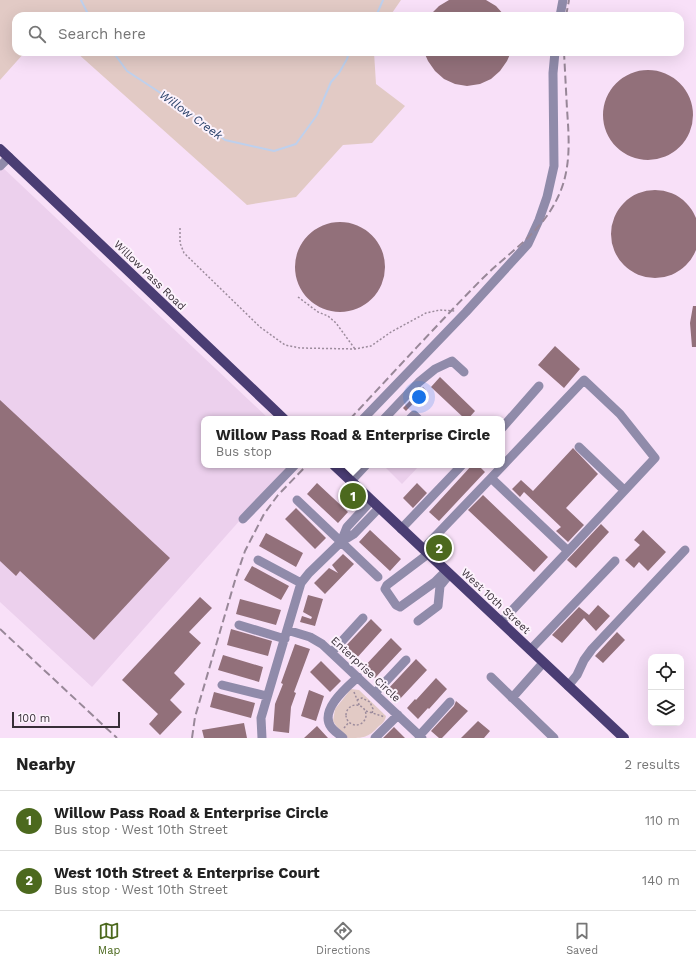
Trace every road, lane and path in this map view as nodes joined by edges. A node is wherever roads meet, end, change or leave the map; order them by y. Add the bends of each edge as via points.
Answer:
1 (563, 0) edge
2 (561, 12) edge
3 (554, 56) edge
4 (0, 149) edge
5 (9, 157) junction
6 (0, 166) edge
7 (180, 228) dead end
8 (298, 297) dead end
9 (466, 312) junction
10 (355, 349) junction
11 (464, 372) dead end
12 (539, 386) dead end
13 (281, 416) edge
14 (366, 416) edge
15 (387, 416) edge
16 (505, 425) edge
17 (579, 447) dead end
18 (505, 463) edge
19 (293, 468) edge
20 (339, 468) edge
21 (363, 468) edge
22 (459, 468) edge
23 (500, 468) edge
24 (491, 478) junction
25 (351, 481) junction
26 (624, 490) junction
27 (297, 500) dead end
28 (371, 500) junction
29 (380, 508) junction
30 (244, 519) dead end
31 (401, 529) junction
32 (341, 542) junction
33 (685, 550) dead end
34 (425, 551) junction
35 (568, 551) junction
36 (258, 560) dead end
37 (615, 561) dead end
38 (448, 573) junction
39 (378, 577) dead end
40 (301, 583) junction
41 (363, 618) dead end
42 (418, 621) dead end
43 (501, 622) junction
44 (239, 625) dead end
45 (286, 634) junction
46 (530, 650) junction
47 (332, 652) junction
48 (406, 660) dead end
49 (543, 663) junction
50 (491, 677) dead end
51 (355, 679) junction
52 (222, 685) dead end
53 (568, 686) junction
54 (375, 693) junction
55 (267, 696) junction
56 (512, 698) junction
57 (357, 700) junction
58 (450, 702) dead end
59 (360, 707) junction
60 (365, 711) junction
61 (372, 714) junction
62 (398, 715) junction
63 (391, 722) junction
64 (420, 737) edge
65 (262, 738) edge
66 (343, 738) edge
67 (374, 738) edge
68 (554, 738) edge
69 (624, 738) edge

1 - 2 street
3 - 9 street via 552,73 554,166 539,220 528,244
4 - 5 main road, Willow Pass Road
5 - 6 street
5 - 13 main road, Willow Pass Road
7 - 10 path via 180,243 184,253 260,327 285,345 300,348
8 - 10 path via 336,323
9 - 10 path via 440,310 426,313 371,346
9 - 14 street
11 - 15 street via 452,361 435,369
12 - 16 street
17 - 26 street
18 - 26 street via 584,380 620,414 655,458
19 - 30 street
20 - 25 main road, West 10th Street
21 - 25 street
22 - 31 street
23 - 24 street
24 - 34 street
24 - 35 street
25 - 28 main road, West 10th Street
26 - 35 street
27 - 32 street
28 - 29 main road, West 10th Street
28 - 32 street via 348,527
29 - 31 main road, West 10th Street
29 - 32 street via 354,534
31 - 34 main road, West 10th Street
32 - 39 street
32 - 40 street
33 - 53 street via 592,649 578,675
34 - 38 main road, West 10th Street
34 - 38 street via 387,585 385,590 396,605 400,607
35 - 43 street
36 - 40 street
37 - 46 street
38 - 42 street via 440,586 438,606
38 - 43 main road, West 10th Street
40 - 45 street
41 - 47 street
43 - 46 main road, West 10th Street
44 - 45 street, Enterprise Circle
45 - 47 street, Enterprise Circle via 310,637
45 - 55 street
46 - 49 main road, West 10th Street
47 - 51 street, Enterprise Circle
48 - 54 street
49 - 53 main road, West 10th Street
49 - 56 street
50 - 56 street
51 - 54 street, Enterprise Circle
51 - 57 path
51 - 66 street via 336,698 331,707 330,726
52 - 55 street
53 - 69 main road, West 10th Street
54 - 62 street, Enterprise Circle
55 - 65 street via 261,718
56 - 68 street
57 - 59 path
57 - 61 path via 362,698 370,702
58 - 64 street
59 - 60 path
59 - 60 path via 351,707 347,711 346,717 349,722 354,725 360,724 366,717
60 - 61 path
61 - 63 path via 385,717
62 - 63 street
62 - 64 street, Enterprise Circle
63 - 67 street

